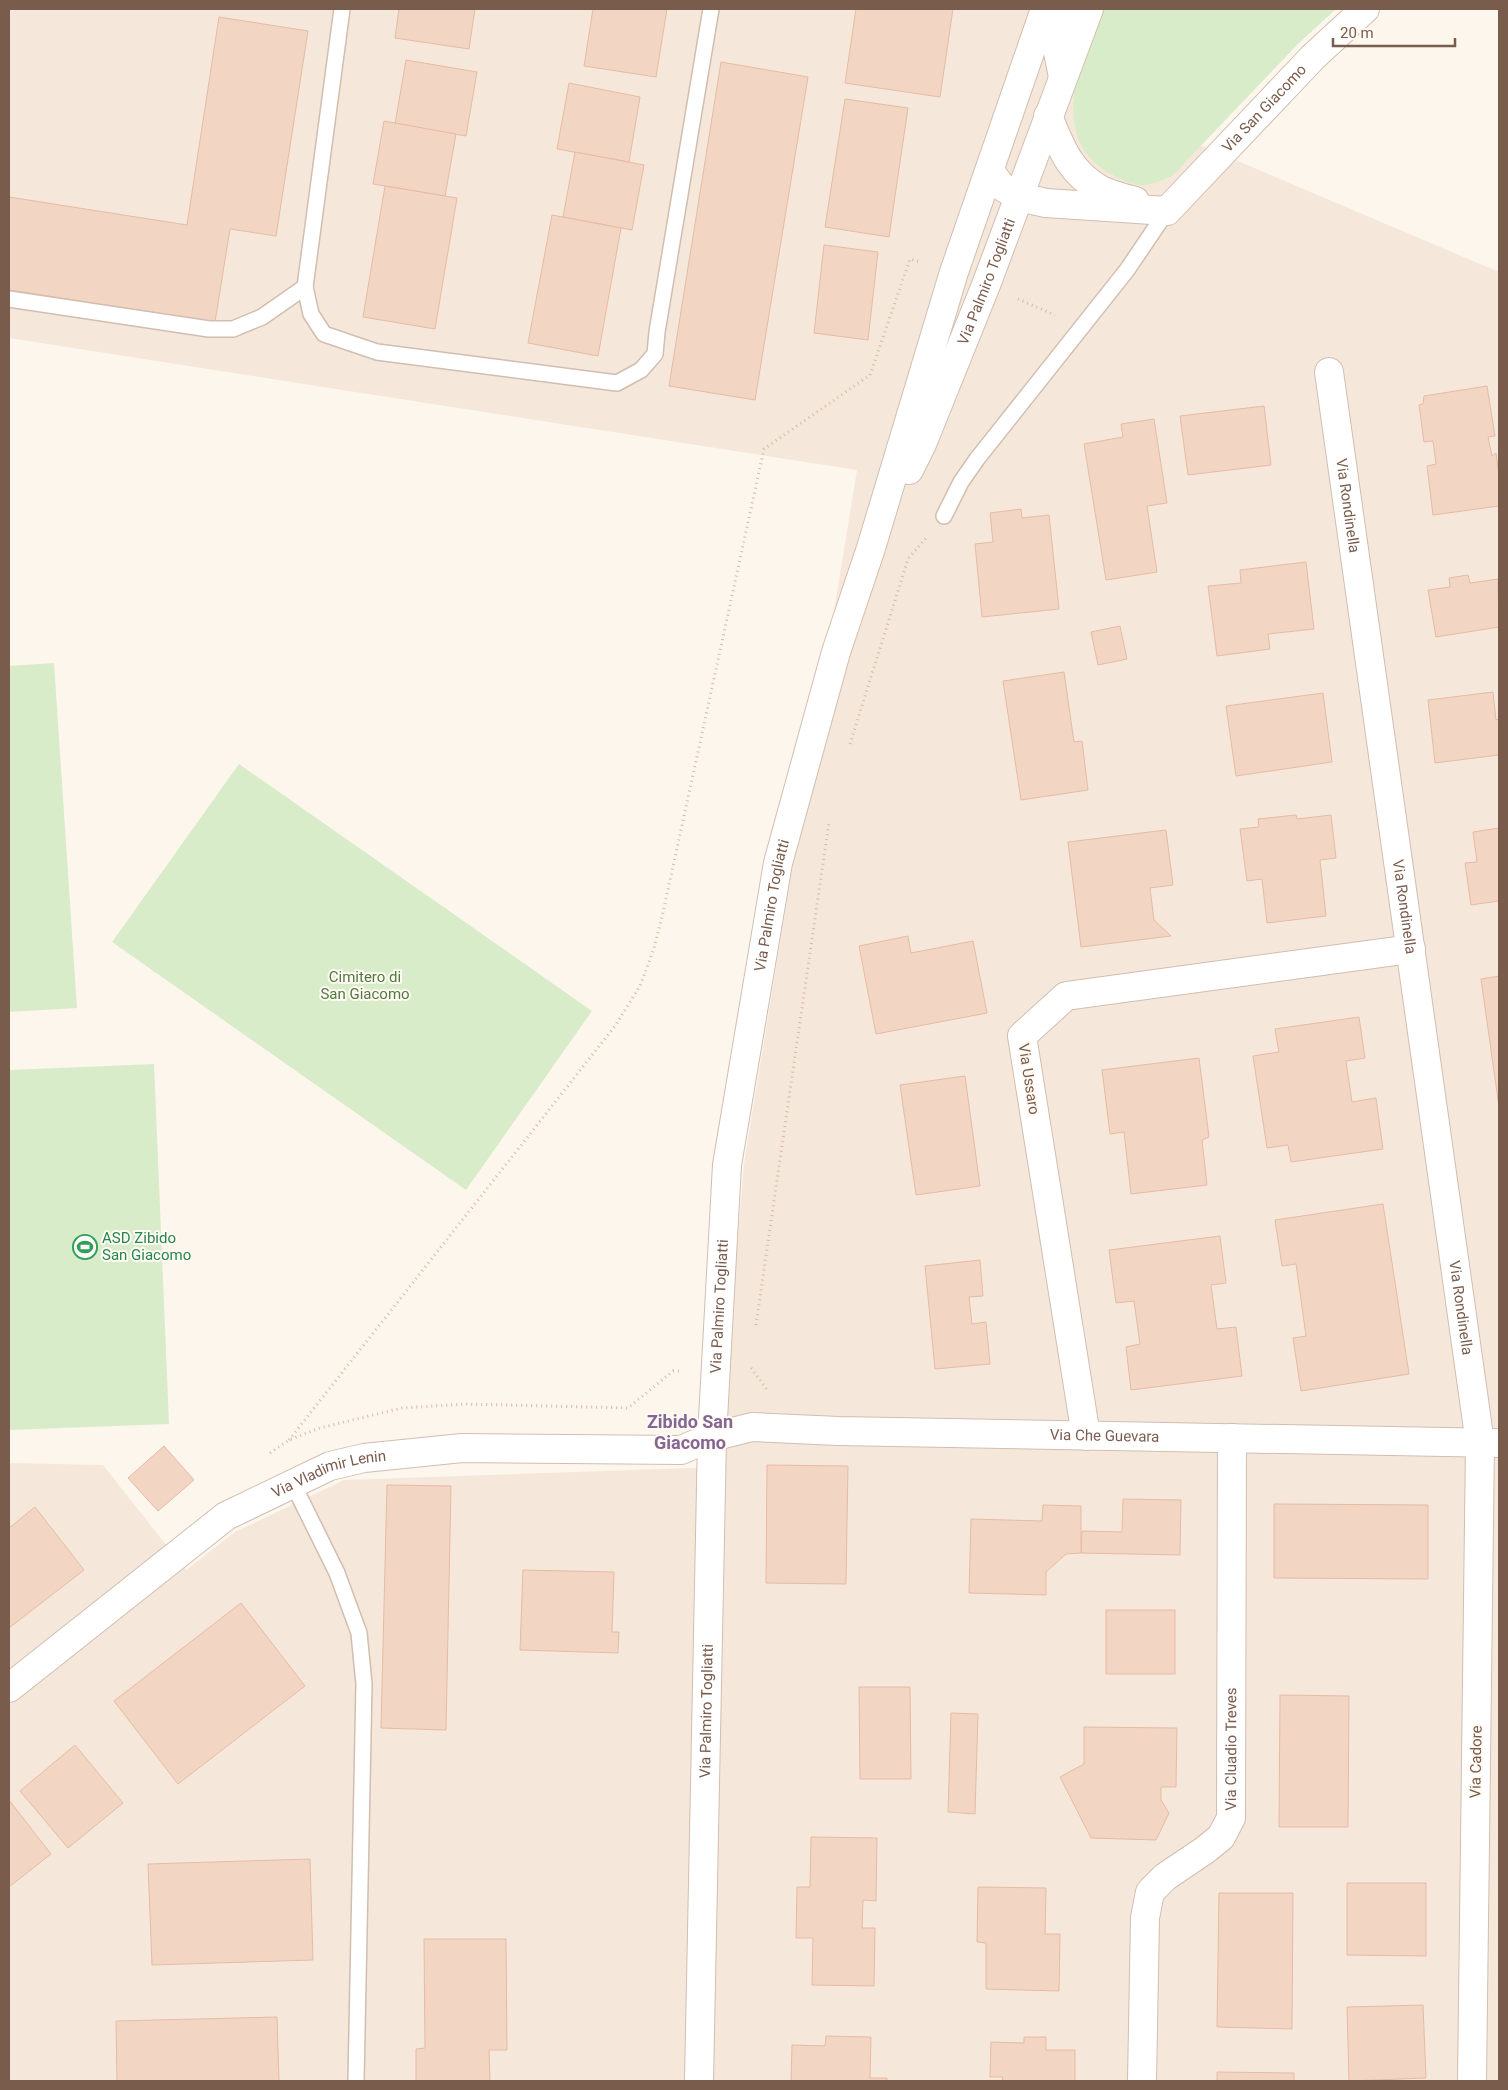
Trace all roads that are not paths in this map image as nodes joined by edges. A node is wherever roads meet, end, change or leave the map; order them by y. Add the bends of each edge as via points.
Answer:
1 (342, 9) edge
2 (711, 9) edge
3 (1045, 9) edge
4 (1066, 9) edge
5 (1089, 9) edge
6 (1364, 9) edge
7 (1063, 77) junction
8 (1048, 116) junction
9 (990, 171) junction
10 (1020, 197) junction
11 (1167, 211) junction
12 (305, 287) junction
13 (9, 299) edge
14 (1329, 372) dead end
15 (944, 516) road end
16 (871, 548) junction
17 (1412, 949) junction
18 (1086, 1436) junction
19 (712, 1437) junction
20 (1232, 1438) junction
21 (1490, 1443) edge
22 (293, 1484) junction
23 (9, 1688) edge
24 (356, 2081) edge
25 (699, 2081) edge
26 (1142, 2081) edge
27 (1472, 2081) edge

1 - 12 lane
2 - 12 lane via 656,354 641,370 617,383 378,352 324,334 311,314
3 - 9 street, Via Palmiro Togliatti
4 - 7 street via 1057,47
5 - 7 street, Via Palmiro Togliatti
6 - 11 street, Via San Giacomo via 1313,56
7 - 8 street, Via Palmiro Togliatti
8 - 10 street, Via Palmiro Togliatti
8 - 11 street via 1064,155 1079,174 1102,191
9 - 10 street via 1002,186
9 - 16 street, Via Palmiro Togliatti via 954,272
10 - 11 street via 1046,203
10 - 16 street, Via Palmiro Togliatti via 922,444
11 - 15 lane via 1127,270 977,458
12 - 13 lane via 262,317 233,329 209,329
14 - 17 street, Via Rondinella
16 - 19 street, Via Palmiro Togliatti via 836,652 778,863 726,1165
17 - 18 street, Via Ussaro via 1066,996 1022,1036
17 - 21 street, Via Rondinella
18 - 19 street, Via Che Guevara via 752,1427
18 - 20 street, Via Che Guevara
19 - 22 street, Via Vladimir Lenin via 681,1450 462,1448 364,1458 330,1466
19 - 25 street, Via Palmiro Togliatti
20 - 21 street, Via Che Guevara
20 - 26 street, Via Cluadio Treves via 1231,1818 1221,1837 1165,1877 1150,1892 1145,1918
21 - 27 street, Via Cadore
22 - 23 street, Via Vladimir Lenin via 226,1516
22 - 24 lane via 337,1573 359,1633 364,1684

